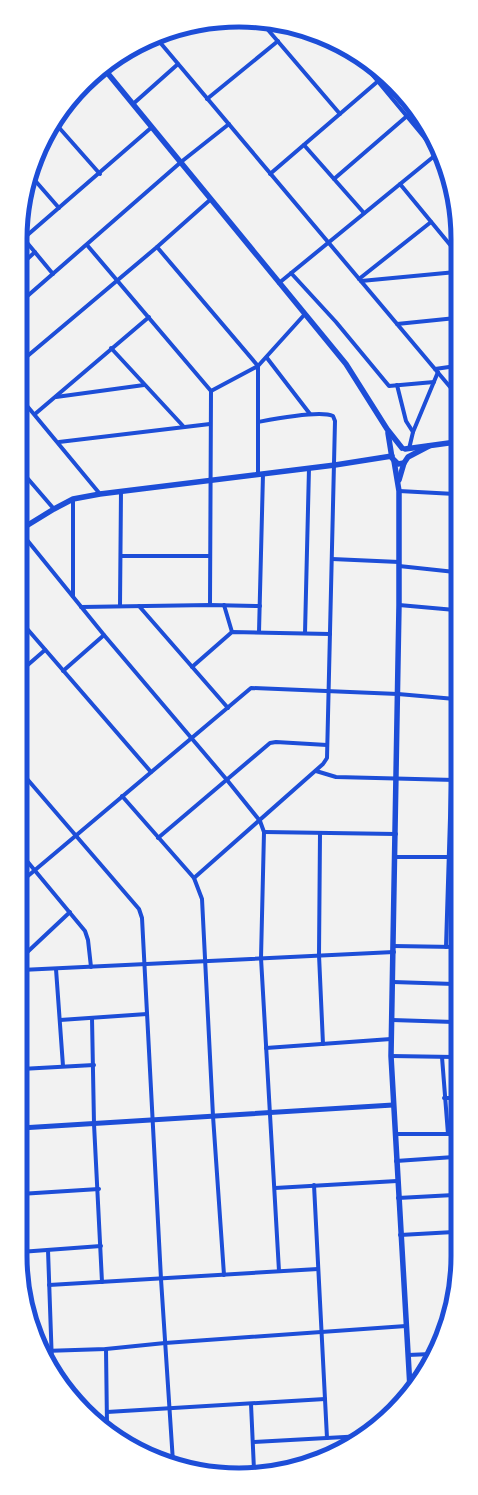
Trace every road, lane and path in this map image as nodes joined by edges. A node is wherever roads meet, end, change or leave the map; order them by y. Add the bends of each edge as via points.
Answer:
1 (267, 29) edge
2 (278, 41) junction
3 (160, 42) edge
4 (178, 64) junction
5 (108, 73) edge
6 (373, 75) edge
7 (378, 81) junction
8 (207, 99) junction
9 (133, 104) junction
10 (340, 114) junction
11 (407, 116) junction
12 (229, 124) junction
13 (59, 127) edge
14 (152, 127) junction
15 (426, 140) edge
16 (304, 145) junction
17 (434, 157) edge
18 (181, 162) junction
19 (100, 174) junction
20 (270, 174) junction
21 (334, 179) junction
22 (35, 180) edge
23 (400, 184) junction
24 (211, 199) junction
25 (59, 208) junction
26 (364, 213) junction
27 (431, 222) junction
28 (27, 235) edge
29 (27, 242) edge
30 (328, 242) junction
31 (87, 245) junction
32 (451, 246) edge
33 (157, 247) junction
34 (35, 252) junction
35 (27, 259) edge
36 (292, 272) junction
37 (451, 272) edge
38 (53, 274) junction
39 (118, 280) junction
40 (360, 280) junction
41 (280, 283) junction
42 (27, 296) edge
43 (305, 314) junction
44 (148, 316) junction
45 (451, 319) edge
46 (397, 324) junction
47 (111, 348) junction
48 (27, 356) edge
49 (267, 358) junction
50 (258, 366) junction
51 (451, 367) edge
52 (436, 370) junction
53 (434, 382) junction
54 (144, 385) junction
55 (397, 385) junction
56 (451, 388) edge
57 (211, 391) junction
58 (55, 397) junction
59 (27, 405) edge
60 (35, 414) junction
61 (310, 414) junction
62 (258, 422) junction
63 (210, 424) junction
64 (184, 427) junction
65 (387, 429) junction
66 (413, 432) junction
67 (59, 442) junction
68 (451, 443) edge
69 (429, 446) junction
70 (405, 449) junction
71 (393, 456) junction
72 (408, 456) junction
73 (404, 463) junction
74 (335, 465) junction
75 (310, 468) junction
76 (260, 474) junction
77 (27, 478) edge
78 (210, 480) junction
79 (399, 480) junction
80 (121, 491) junction
81 (399, 491) junction
82 (100, 494) junction
83 (451, 494) edge
84 (73, 499) junction
85 (54, 509) junction
86 (27, 526) edge
87 (27, 540) edge
88 (121, 556) junction
89 (209, 556) junction
90 (332, 560) junction
91 (399, 564) junction
92 (451, 571) edge
93 (73, 597) junction
94 (210, 604) junction
95 (224, 605) junction
96 (399, 605) junction
97 (120, 606) junction
98 (139, 606) junction
99 (260, 606) junction
100 (81, 607) junction
101 (451, 610) edge
102 (27, 630) edge
103 (232, 632) junction
104 (260, 632) junction
105 (306, 633) junction
106 (330, 634) junction
107 (104, 636) junction
108 (45, 650) junction
109 (27, 666) edge
110 (192, 667) junction
111 (63, 671) junction
112 (329, 690) junction
113 (398, 694) junction
114 (451, 699) edge
115 (228, 708) junction
116 (192, 738) junction
117 (327, 745) junction
118 (316, 771) junction
119 (151, 772) junction
120 (397, 778) junction
121 (27, 779) edge
122 (228, 780) junction
123 (451, 780) edge
124 (122, 796) junction
125 (260, 821) junction
126 (451, 830) edge
127 (264, 832) junction
128 (320, 833) junction
129 (396, 834) junction
130 (75, 835) junction
131 (158, 838) junction
132 (395, 857) junction
133 (449, 857) junction
134 (27, 861) edge
135 (34, 870) junction
136 (27, 876) edge
137 (194, 878) junction
138 (70, 912) junction
139 (446, 947) junction
140 (451, 947) edge
141 (393, 949) junction
142 (27, 952) edge
143 (319, 955) junction
144 (261, 958) junction
145 (206, 960) junction
146 (145, 965) junction
147 (91, 967) junction
148 (56, 968) junction
149 (27, 970) edge
150 (393, 982) junction
151 (451, 984) edge
152 (147, 1014) junction
153 (92, 1018) junction
154 (60, 1020) junction
155 (392, 1020) junction
156 (451, 1022) edge
157 (391, 1039) junction
158 (323, 1044) junction
159 (266, 1048) junction
160 (391, 1056) junction
161 (442, 1057) junction
162 (451, 1057) edge
163 (94, 1065) junction
164 (63, 1066) junction
165 (27, 1069) edge
166 (444, 1098) junction
167 (451, 1098) edge
168 (393, 1104) junction
169 (270, 1112) junction
170 (213, 1116) junction
171 (153, 1120) junction
172 (94, 1124) junction
173 (27, 1128) edge
174 (395, 1134) junction
175 (448, 1134) joint
176 (451, 1157) edge
177 (396, 1161) junction
178 (397, 1181) junction
179 (314, 1185) junction
180 (275, 1188) junction
181 (98, 1189) junction
182 (27, 1194) edge
183 (451, 1195) edge
184 (398, 1198) junction
185 (451, 1232) edge
186 (400, 1235) junction
187 (101, 1246) junction
188 (48, 1250) junction
189 (27, 1252) edge
190 (318, 1269) junction
191 (279, 1271) junction
192 (224, 1275) junction
193 (161, 1278) junction
194 (102, 1282) junction
195 (49, 1286) junction
196 (406, 1326) junction
197 (322, 1332) junction
198 (165, 1343) junction
199 (106, 1349) junction
200 (51, 1351) junction
201 (427, 1354) edge
202 (51, 1355) edge
203 (408, 1355) junction
204 (410, 1381) edge
205 (325, 1399) junction
206 (251, 1404) junction
207 (170, 1409) junction
208 (107, 1412) junction
209 (107, 1422) edge
210 (350, 1437) edge
211 (327, 1438) junction
212 (253, 1442) junction
213 (173, 1458) edge
214 (254, 1468) edge

1 - 2 street
2 - 8 street
2 - 10 street
3 - 4 street
4 - 8 street
4 - 9 street
5 - 9 main road
6 - 7 street
7 - 10 street
7 - 11 street
8 - 12 street
9 - 14 main road
10 - 16 street
11 - 15 street
11 - 21 street
12 - 18 street
12 - 20 street
13 - 19 street
14 - 18 main road
14 - 19 street
16 - 20 street
16 - 21 street
17 - 23 street
18 - 24 main road
18 - 31 street
19 - 25 street
20 - 30 street
21 - 26 street
22 - 25 street
23 - 26 street
23 - 27 street
24 - 33 street
24 - 41 main road
25 - 28 street
26 - 30 street
27 - 32 street
27 - 40 street
29 - 34 street
30 - 36 street
30 - 40 street
31 - 38 street
31 - 39 street
33 - 39 street
33 - 50 street
34 - 35 street
34 - 38 street
36 - 41 street
36 - 55 street via 387,384
37 - 40 street
38 - 42 street
39 - 44 street
39 - 48 street
40 - 46 street
41 - 43 main road
43 - 49 street
43 - 65 main road via 346,364
44 - 47 street
44 - 57 street
45 - 46 street
46 - 52 street
47 - 54 street
47 - 58 street
49 - 50 street
49 - 61 street
50 - 57 street
50 - 62 street
51 - 52 street
52 - 53 street
52 - 56 street
53 - 55 street
53 - 66 street
54 - 58 street
54 - 64 street
55 - 66 street via 406,421
57 - 63 street
58 - 60 street
59 - 60 street
60 - 67 street
61 - 62 street
61 - 74 street via 334,416
62 - 76 street
63 - 64 street
63 - 78 street
64 - 67 street
65 - 70 main road
65 - 71 main road
66 - 70 street
67 - 82 street
68 - 69 main road
69 - 70 main road
69 - 72 main road
70 - 71 main road via 397,449
70 - 72 main road
71 - 73 main road via 398,464
71 - 74 main road
71 - 79 main road
72 - 73 main road
73 - 79 main road
74 - 75 main road
74 - 90 street
75 - 76 main road
75 - 105 street
76 - 78 main road
76 - 99 street
77 - 85 street
78 - 80 main road
78 - 89 street
79 - 81 main road
80 - 82 main road
80 - 88 street
81 - 83 street
81 - 91 main road
82 - 84 main road
84 - 85 main road
84 - 93 street
85 - 86 main road
87 - 93 street
88 - 89 street
88 - 97 street
89 - 94 street
90 - 91 street
90 - 106 street
91 - 92 street
91 - 96 main road
93 - 100 street
94 - 95 street
94 - 98 street
95 - 99 street
95 - 103 street
96 - 101 street
96 - 113 main road
97 - 98 street
97 - 100 street
98 - 110 street
99 - 104 street
100 - 107 street
102 - 108 street
103 - 104 street
103 - 110 street
104 - 105 street
105 - 106 street
106 - 112 street
107 - 111 street
107 - 116 street
108 - 109 street
108 - 111 street
110 - 115 street
111 - 119 street
112 - 113 street
112 - 115 street via 251,688
112 - 117 street
113 - 114 street
113 - 120 main road
115 - 116 street
116 - 119 street
116 - 122 street
117 - 118 street via 326,762
117 - 122 street via 270,743
118 - 120 street via 330,776
118 - 125 street
119 - 124 street
120 - 123 street
120 - 129 main road
121 - 130 street
122 - 125 street
122 - 131 street
124 - 130 street
124 - 131 street
125 - 127 street
125 - 137 street
126 - 133 street
127 - 128 street
127 - 144 street
128 - 129 street
128 - 143 street
129 - 132 main road
130 - 135 street
130 - 146 street via 139,909
131 - 137 street
132 - 133 street
132 - 141 main road
133 - 139 street
134 - 135 street
135 - 136 street
135 - 138 street
137 - 145 street via 202,899
138 - 142 street
138 - 147 street via 88,936
139 - 140 street
139 - 141 street
141 - 143 street
141 - 150 main road
143 - 144 street
143 - 158 street
144 - 145 street
144 - 159 street
145 - 146 street
145 - 170 street
146 - 147 street
146 - 152 street
147 - 148 street
148 - 149 street
148 - 154 street
150 - 151 street
150 - 155 main road
152 - 153 street
152 - 171 street
153 - 154 street
153 - 163 street
154 - 164 street
155 - 156 street
155 - 157 main road
157 - 158 street
157 - 160 main road
158 - 159 street
159 - 169 street
160 - 161 street
160 - 168 main road
161 - 162 street
161 - 166 street
163 - 164 street
163 - 172 street
164 - 165 street
166 - 167 street
166 - 175 street
168 - 169 street
168 - 174 main road
169 - 170 street
169 - 180 street
170 - 171 street
170 - 192 street
171 - 172 street
171 - 193 street
172 - 173 street
172 - 181 street
174 - 175 street
174 - 177 main road
176 - 177 street
177 - 178 main road
178 - 179 street
178 - 184 main road
179 - 180 street
179 - 190 street
180 - 191 street
181 - 182 street
181 - 187 street
183 - 184 street
184 - 186 main road
185 - 186 street
186 - 196 main road
187 - 188 street
187 - 194 street
188 - 189 street
188 - 195 street
190 - 191 street
190 - 197 street
191 - 192 street
192 - 193 street
193 - 194 street
193 - 198 street
194 - 195 street
195 - 200 street
196 - 197 street
196 - 203 main road
197 - 198 street
197 - 205 street
198 - 199 street
198 - 207 street
199 - 200 street
199 - 208 street
200 - 202 street
201 - 203 street
203 - 204 main road
205 - 206 street
205 - 211 street
206 - 207 street
206 - 212 street
207 - 208 street
207 - 213 street
208 - 209 street
210 - 211 street
211 - 212 street
212 - 214 street

